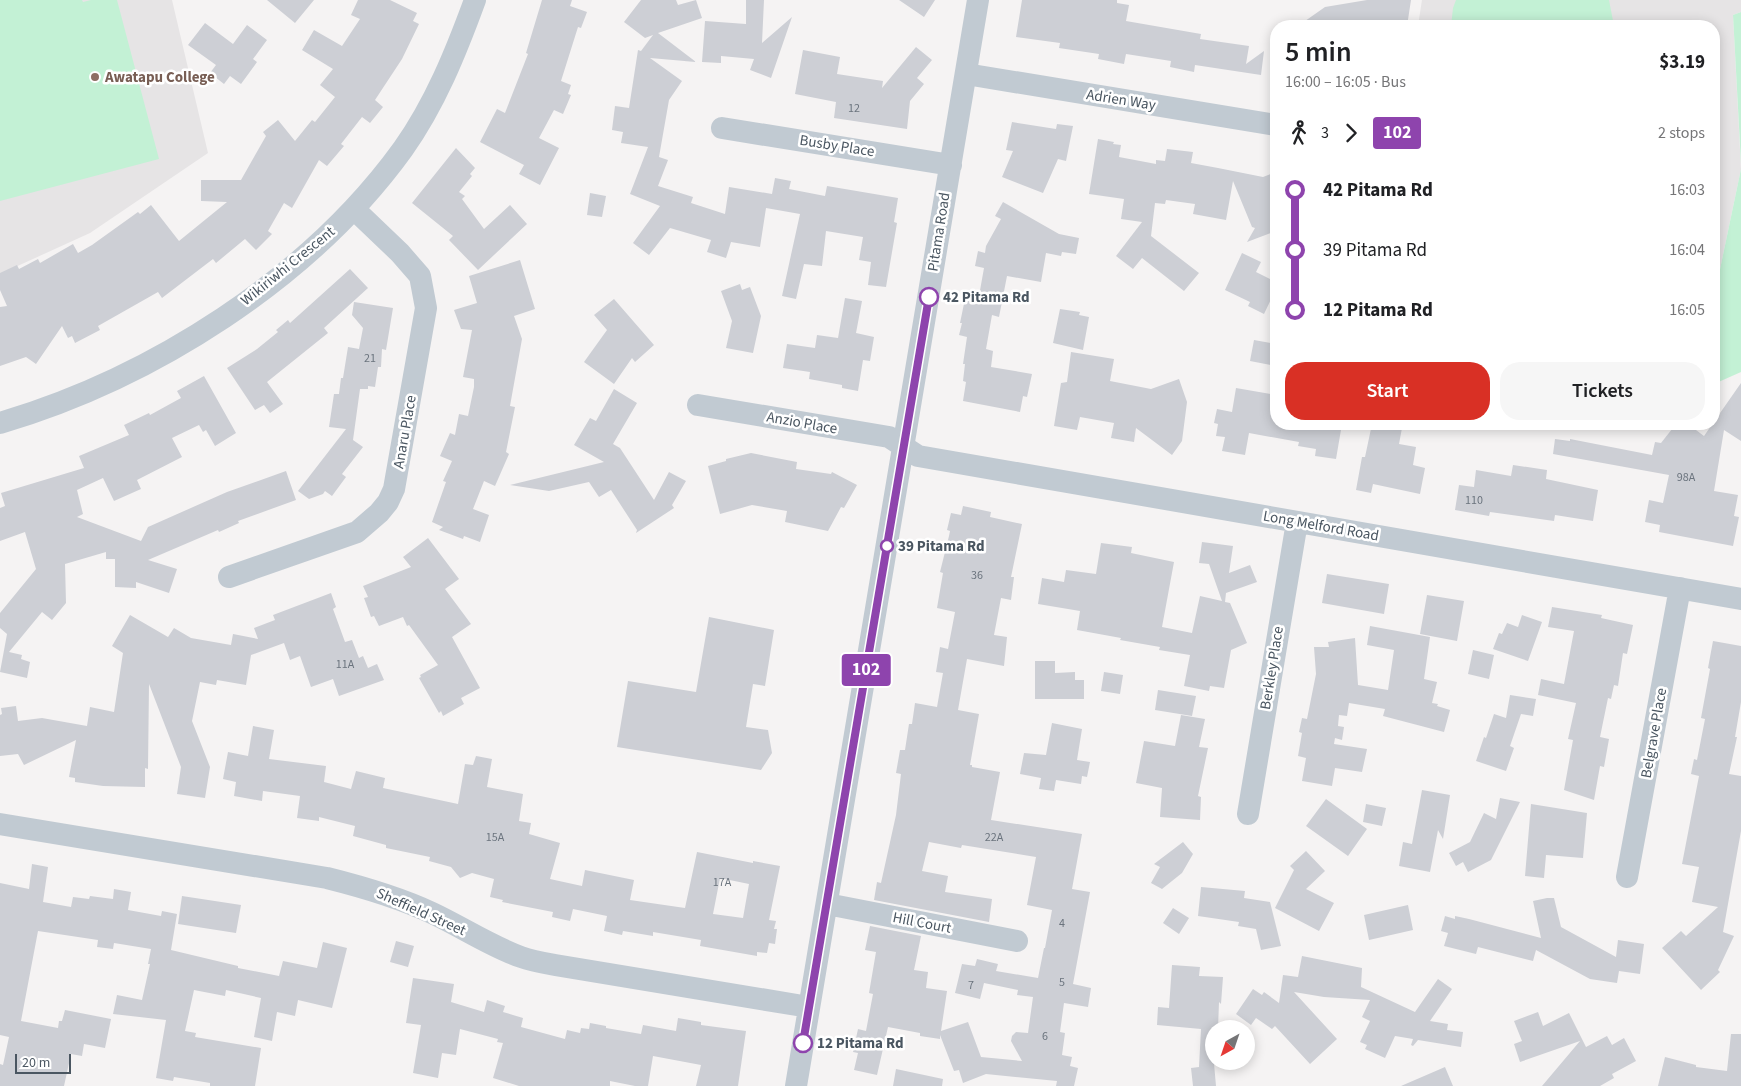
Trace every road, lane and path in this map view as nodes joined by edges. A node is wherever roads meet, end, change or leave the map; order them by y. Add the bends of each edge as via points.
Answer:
1 (475, 0) edge
2 (978, 0) edge
3 (966, 74) junction
4 (1270, 124) edge
5 (722, 128) dead end
6 (951, 165) junction
7 (354, 209) junction
8 (698, 405) dead end
9 (0, 423) edge
10 (904, 447) junction
11 (1297, 522) junction
12 (229, 577) dead end
13 (1680, 588) junction
14 (1741, 599) edge
15 (1248, 814) dead end
16 (0, 824) edge
17 (1627, 878) dead end
18 (827, 904) junction
19 (1018, 941) dead end
20 (809, 1007) junction
21 (796, 1086) edge

1 - 7 street, Wikiriwhi Crescent via 457,49 424,115 404,148
2 - 3 street, Pitama Road
3 - 4 street, Adrien Way
3 - 6 street, Pitama Road
5 - 6 street, Busby Place
6 - 10 street, Pitama Road
7 - 9 street, Wikiriwhi Crescent via 282,275 232,312 180,344 126,373
7 - 12 street, Anaru Place via 420,276 426,308 394,489 379,513 357,532
8 - 10 street, Anzio Place via 889,437
10 - 11 street, Long Melford Road via 918,456
10 - 18 street, Pitama Road
11 - 13 street, Long Melford Road
11 - 15 street, Berkley Place
13 - 14 street, Long Melford Road
13 - 17 street, Belgrave Place
16 - 20 street, Sheffield Street via 327,878 400,900 522,958
18 - 19 street, Hill Court
18 - 20 street, Pitama Road
20 - 21 street, Pitama Road

